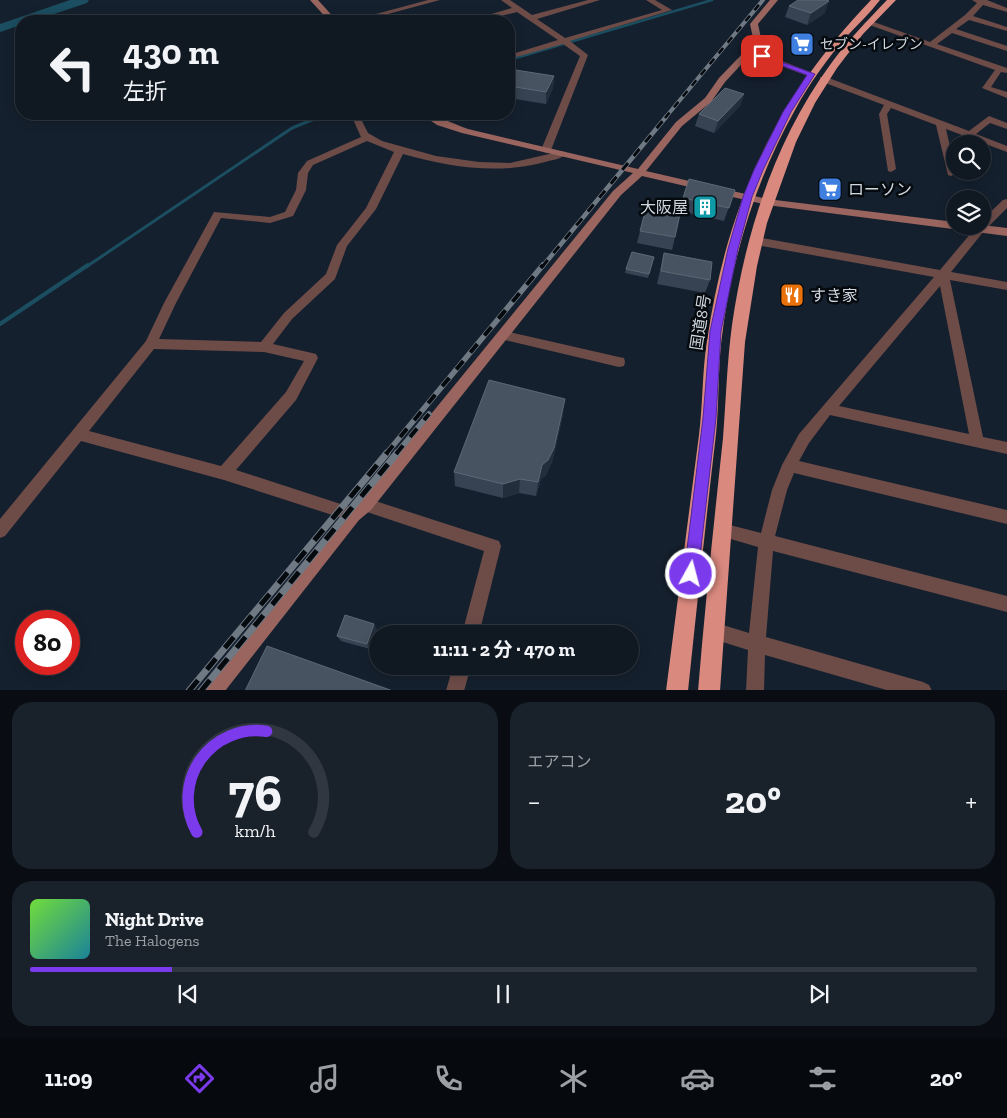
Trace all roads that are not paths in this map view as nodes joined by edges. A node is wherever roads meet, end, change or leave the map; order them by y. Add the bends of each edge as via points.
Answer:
1 (316, 0) edge
2 (436, 0) edge
3 (505, 0) edge
4 (554, 0) edge
5 (596, 0) edge
6 (650, 0) edge
7 (774, 0) edge
8 (876, 0) edge
9 (892, 0) edge
10 (980, 0) edge
11 (567, 8) junction
12 (518, 9) junction
13 (1007, 10) edge
14 (380, 14) joint
15 (328, 15) edge
16 (376, 15) edge
17 (495, 15) edge
18 (968, 17) junction
19 (531, 18) junction
20 (868, 23) junction
21 (1007, 29) edge
22 (951, 30) junction
23 (563, 40) junction
24 (931, 45) junction
25 (1007, 49) edge
26 (749, 51) junction
27 (515, 55) edge
28 (1003, 69) edge
29 (811, 74) junction
30 (823, 79) junction
31 (1007, 95) edge
32 (889, 105) junction
33 (357, 120) edge
34 (435, 120) edge
35 (940, 124) junction
36 (1007, 126) edge
37 (970, 135) joint
38 (368, 137) junction
39 (991, 143) edge
40 (1007, 149) edge
41 (400, 150) junction
42 (546, 150) junction
43 (946, 151) edge
44 (562, 154) junction
45 (891, 169) dead end
46 (639, 173) junction
47 (747, 197) junction
48 (767, 202) junction
49 (1007, 202) edge
50 (991, 218) edge
51 (946, 225) edge
52 (991, 230) edge
53 (1007, 232) edge
54 (975, 235) edge
55 (757, 241) junction
56 (943, 274) junction
57 (1007, 286) edge
58 (505, 336) dead end
59 (151, 344) junction
60 (264, 347) junction
61 (619, 362) dead end
62 (828, 409) junction
63 (78, 434) junction
64 (977, 441) junction
65 (1007, 448) edge
66 (789, 465) junction
67 (224, 473) junction
68 (360, 510) junction
69 (1007, 517) edge
70 (722, 530) junction
71 (0, 531) edge
72 (766, 542) junction
73 (1007, 604) edge
74 (472, 625) edge
75 (714, 631) junction
76 (757, 643) junction
77 (459, 675) edge
78 (213, 690) edge
79 (455, 690) edge
80 (677, 690) edge
81 (709, 690) edge
82 (755, 690) edge
83 (923, 690) edge

1 - 15 street
2 - 14 street
3 - 12 street
4 - 11 street
5 - 11 street
6 - 23 street via 668,10
7 - 26 street via 754,24 757,38
8 - 29 highway, 国道8号 via 832,46
9 - 20 highway
10 - 13 street
10 - 18 street
11 - 19 street
12 - 17 street
12 - 19 street
14 - 16 street
18 - 21 street
18 - 22 street
19 - 23 street
20 - 24 street
20 - 30 highway
22 - 24 street
22 - 25 street
23 - 27 street
23 - 42 street via 584,55
24 - 28 street
26 - 29 street
26 - 46 street via 708,100 678,124
28 - 31 street via 986,88
29 - 47 highway, 国道8号 via 787,112
30 - 32 street
30 - 48 highway via 804,112
32 - 35 street
32 - 45 street via 883,114
33 - 38 street
34 - 42 street via 465,131
35 - 37 street
35 - 43 street
36 - 37 street via 989,119
38 - 41 street
38 - 59 street via 310,163 303,173 301,190 289,214 270,220 218,214
39 - 40 street
41 - 44 street via 470,165 509,166
41 - 60 street via 372,209 342,245 331,276 288,316
42 - 44 street
44 - 46 street
46 - 47 street
46 - 68 street via 616,193
47 - 48 street
47 - 80 highway, 国道8号 via 715,331 709,418
48 - 51 street
48 - 55 highway
49 - 50 street
52 - 53 street
54 - 56 street
55 - 56 street
55 - 70 highway via 742,311
56 - 57 street
56 - 62 street
56 - 64 street
58 - 61 street
59 - 60 street
59 - 63 street
60 - 67 street via 312,358 291,396
62 - 64 street
62 - 66 street via 800,444
63 - 67 street
63 - 71 street
64 - 65 street
66 - 69 street
66 - 72 street
67 - 68 street
68 - 74 street via 493,546
68 - 78 street
70 - 72 street
70 - 75 highway
72 - 73 street
72 - 76 street
75 - 76 street
75 - 81 highway
76 - 82 street
76 - 83 street
77 - 79 street

